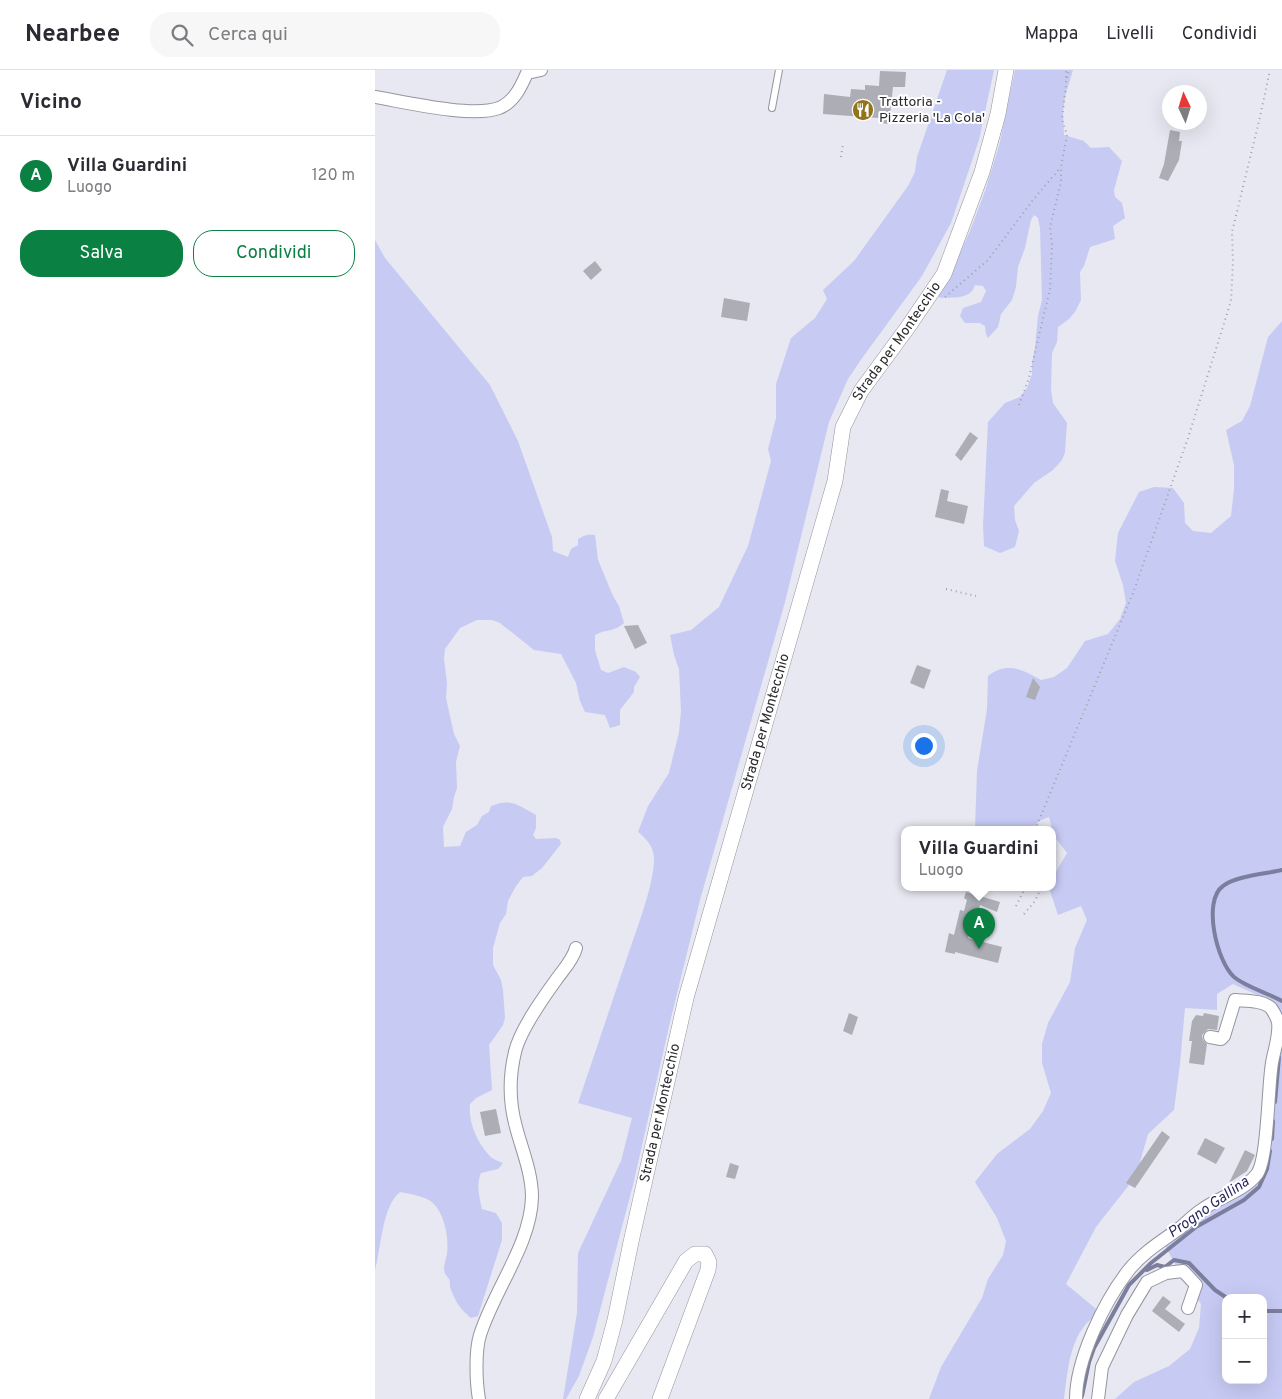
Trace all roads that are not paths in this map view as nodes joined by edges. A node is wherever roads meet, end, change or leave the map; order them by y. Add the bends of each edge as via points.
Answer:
1 (541, 70) edge
2 (779, 70) edge
3 (1006, 70) edge
4 (375, 89) edge
5 (380, 98) edge
6 (772, 108) dead end
7 (576, 948) dead end
8 (1210, 1037) dead end
9 (1188, 1308) dead end
10 (479, 1399) edge
11 (587, 1399) edge
12 (606, 1399) edge
13 (660, 1399) edge
14 (1076, 1399) edge
15 (1097, 1399) edge

1 - 5 street via 527,73 514,98 499,108 482,112
2 - 6 lane
3 - 11 street, Strada per Montecchio via 982,172 944,274 861,391 843,427 835,481 686,998 615,1320 604,1361
4 - 5 street
7 - 10 street via 528,1023 515,1050 509,1090 515,1126 526,1157 532,1197 526,1232 480,1336 476,1382
8 - 14 street via 1221,1039 1224,1036 1235,1000 1262,1003 1271,1008 1278,1020 1259,1172 1249,1184 1201,1210 1128,1271 1087,1348 1079,1370
9 - 15 street via 1196,1284 1183,1271 1147,1282 1102,1367
12 - 13 street via 686,1261 695,1254 705,1254 708,1270

